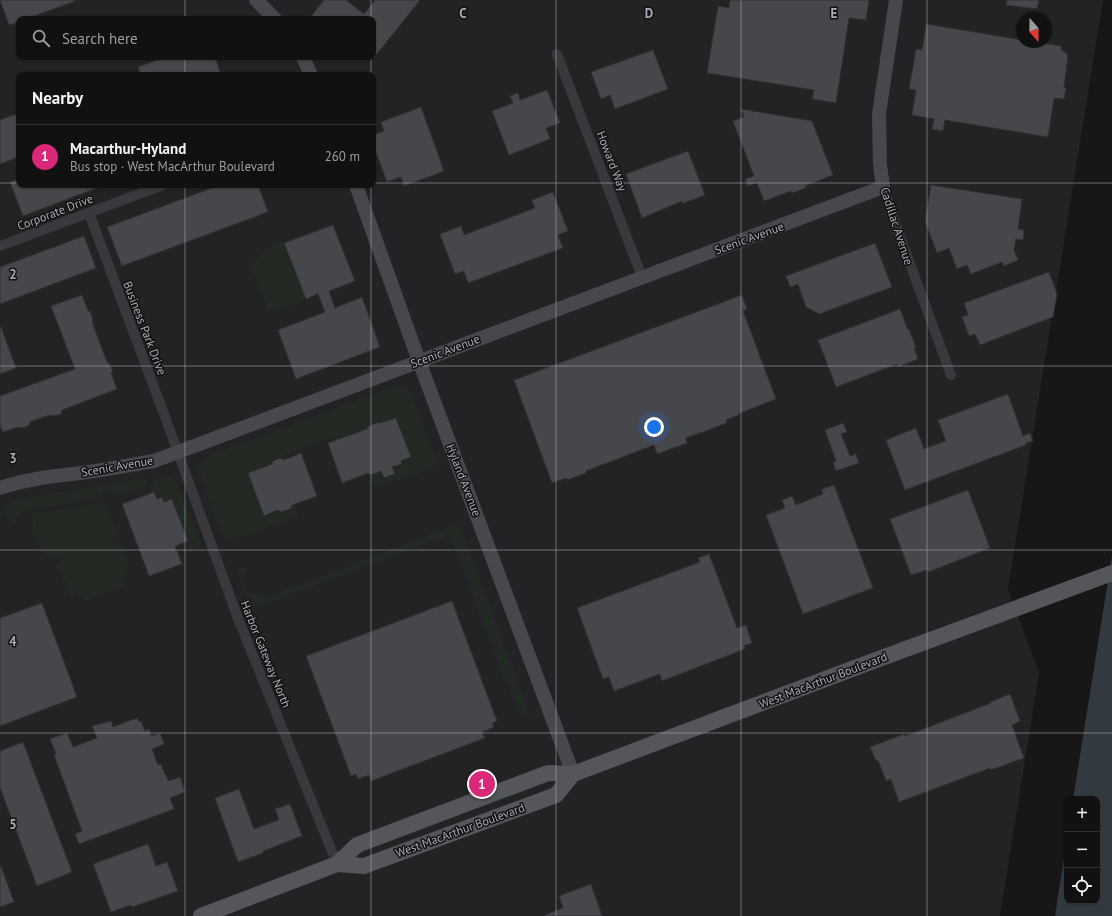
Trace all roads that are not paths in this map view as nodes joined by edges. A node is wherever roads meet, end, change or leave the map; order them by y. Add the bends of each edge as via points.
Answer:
1 (256, 0) edge
2 (896, 0) edge
3 (272, 16) edge
4 (557, 54) dead end
5 (304, 60) edge
6 (310, 72) edge
7 (883, 187) junction
8 (155, 188) edge
9 (357, 188) edge
10 (88, 213) junction
11 (0, 246) edge
12 (642, 277) junction
13 (419, 361) junction
14 (951, 375) dead end
15 (177, 451) junction
16 (0, 488) edge
17 (1112, 573) edge
18 (573, 774) junction
19 (337, 864) junction
20 (201, 916) edge

1 - 3 street
2 - 7 street, Cadillac Avenue via 879,114
4 - 12 street, Howard Way
5 - 6 street
7 - 12 street, Scenic Avenue
7 - 14 street, Cadillac Avenue
8 - 10 street, Corporate Drive
9 - 13 street, Hyland Avenue
10 - 11 street, Corporate Drive
10 - 15 street, Business Park Drive
12 - 13 street, Scenic Avenue
13 - 15 street, Scenic Avenue
13 - 18 street, Hyland Avenue
15 - 16 street, Scenic Avenue via 154,461 54,476
15 - 19 street, Harbor Gateway North via 239,622
17 - 18 main road, West MacArthur Boulevard
18 - 19 main road, West MacArthur Boulevard via 548,773 364,842 357,845
18 - 19 main road, West MacArthur Boulevard via 556,795 364,866
19 - 20 main road, West MacArthur Boulevard

